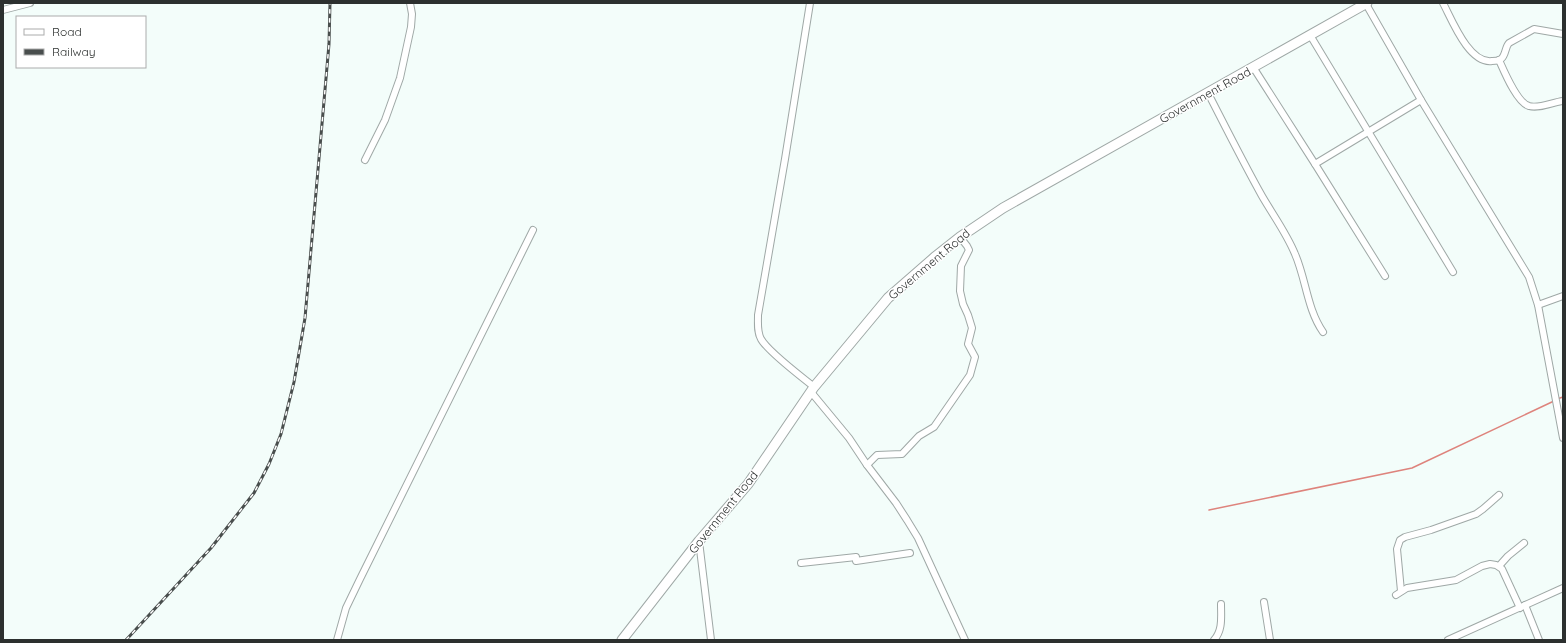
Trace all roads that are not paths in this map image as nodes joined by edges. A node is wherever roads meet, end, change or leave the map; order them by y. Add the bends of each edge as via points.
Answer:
1 (30, 3) edge
2 (410, 3) edge
3 (810, 3) edge
4 (1367, 3) edge
5 (1443, 3) edge
6 (3, 10) edge
7 (1563, 34) edge
8 (1310, 36) junction
9 (1499, 60) junction
10 (1253, 67) junction
11 (1208, 94) junction
12 (1421, 100) junction
13 (1563, 101) edge
14 (1369, 132) junction
15 (365, 160) dead end
16 (1315, 164) junction
17 (532, 230) dead end
18 (960, 237) junction
19 (1452, 272) dead end
20 (1385, 276) dead end
21 (1563, 296) edge
22 (1538, 305) junction
23 (1323, 332) dead end
24 (812, 389) junction
25 (1563, 438) edge
26 (866, 465) junction
27 (1499, 495) dead end
28 (699, 541) junction
29 (1524, 543) dead end
30 (910, 553) dead end
31 (801, 563) dead end
32 (1499, 566) junction
33 (1563, 588) edge
34 (1264, 602) dead end
35 (1221, 604) dead end
36 (1523, 606) junction
37 (337, 640) edge
38 (622, 640) edge
39 (711, 640) edge
40 (965, 640) edge
41 (1214, 640) edge
42 (1270, 640) edge
43 (1448, 640) edge
44 (1540, 640) edge

1 - 6 street
2 - 15 street via 411,28 400,78 385,120
3 - 24 street via 758,315 758,328 762,340
4 - 8 street, Government Road
4 - 12 street
5 - 9 street via 1469,50 1482,61
7 - 9 street via 1534,30 1509,43
8 - 10 street, Government Road
8 - 14 street
9 - 13 street via 1524,104 1538,106
10 - 11 street, Government Road
10 - 16 street
11 - 18 street, Government Road via 1003,208
11 - 23 street via 1295,253 1318,325
12 - 14 street
12 - 22 street via 1529,277
14 - 16 street
14 - 19 street
16 - 20 street
17 - 37 street via 346,608
18 - 24 street, Government Road via 888,298
18 - 26 street via 969,250 961,266 960,291 962,304 972,328 968,344 976,357 972,371 934,427 919,436 902,454 877,455
21 - 22 street
22 - 25 street
24 - 26 street
24 - 28 street, Government Road via 748,484
26 - 40 street via 896,503 918,538
27 - 32 street via 1476,514 1400,540 1397,549 1398,593 1407,588 1456,580 1482,566
28 - 38 street, Government Road
28 - 39 street
29 - 32 street
30 - 31 street
32 - 36 street
33 - 36 street
34 - 42 street
35 - 41 street via 1221,628
36 - 43 street
36 - 44 street

